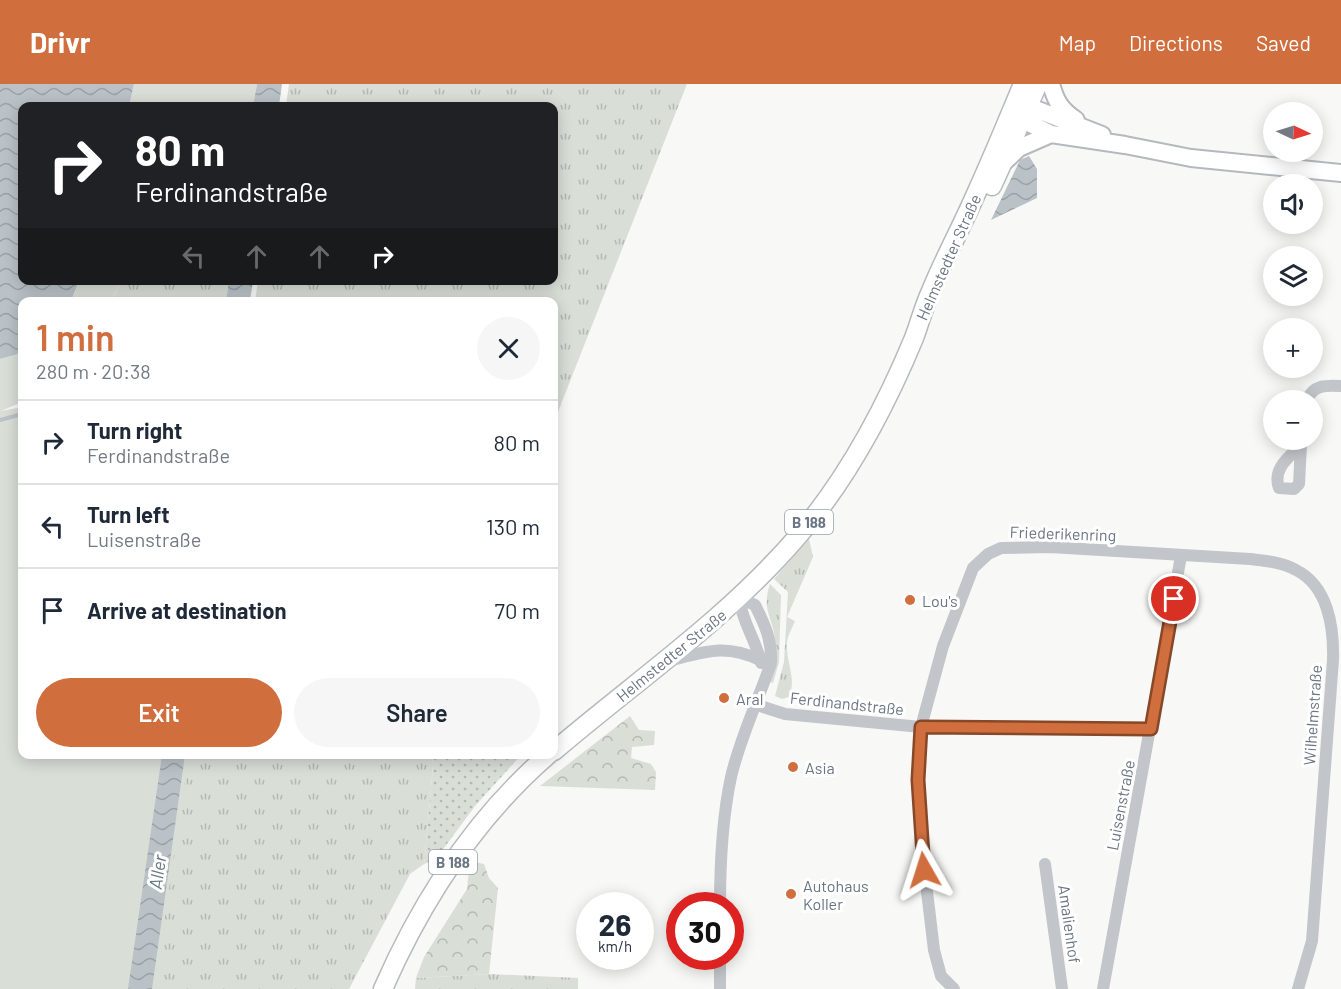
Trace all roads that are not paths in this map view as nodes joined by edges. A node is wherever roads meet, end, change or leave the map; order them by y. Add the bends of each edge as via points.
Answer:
1 (1023, 84) edge
2 (1038, 84) edge
3 (1051, 84) edge
4 (1021, 111) junction
5 (1089, 130) junction
6 (1051, 134) junction
7 (1125, 145) junction
8 (1002, 164) junction
9 (1341, 173) edge
10 (914, 338) junction
11 (1341, 386) edge
12 (1314, 390) edge
13 (1181, 556) junction
14 (739, 598) junction
15 (760, 660) junction
16 (664, 662) junction
17 (764, 682) junction
18 (757, 705) junction
19 (921, 727) junction
20 (1151, 729) junction
21 (558, 748) edge
22 (544, 759) edge
23 (1045, 864) dead end
24 (720, 892) edge
25 (720, 970) edge
26 (383, 989) edge
27 (720, 989) edge
28 (954, 989) edge
29 (1062, 989) edge
30 (1103, 989) edge
31 (1298, 989) edge

1 - 4 main road, Helmstedter Straße
2 - 4 main road, Helmstedter Straße / B 188
3 - 5 main road via 1062,110
4 - 5 main road
4 - 6 main road
4 - 8 main road, Helmstedter Straße / B 188
4 - 10 main road, Helmstedter Straße via 975,195 931,290
5 - 7 main road
6 - 7 main road
6 - 8 main road via 1019,148
7 - 9 main road via 1191,158
8 - 10 main road, Helmstedter Straße / B 188 via 941,292
10 - 14 main road, Helmstedter Straße / B 188 via 848,468 800,535
11 - 12 street via 1325,385
13 - 19 street, Friederikenring via 1050,547 1001,548 988,554 973,568 943,646
13 - 20 street, Luisenstraße
13 - 31 street, Wilhelmstraße via 1250,559 1297,570 1314,585 1330,620 1333,660 1312,941
14 - 15 street via 741,615
14 - 16 main road, Helmstedter Straße / B 188
14 - 17 street via 755,605 768,631 771,663
15 - 16 street via 730,650
15 - 17 street
16 - 21 main road, Helmstedter Straße / B 188
17 - 18 street
18 - 19 street, Ferdinandstraße via 785,714
18 - 24 street via 740,746 726,805
19 - 20 street, Ferdinandstraße
19 - 28 street, Friederikenring via 918,780 922,850 934,950 941,975
20 - 30 street, Luisenstraße
22 - 26 main road, B 188 via 485,820 443,875 410,931
23 - 29 street, Amalienhof
25 - 27 street

